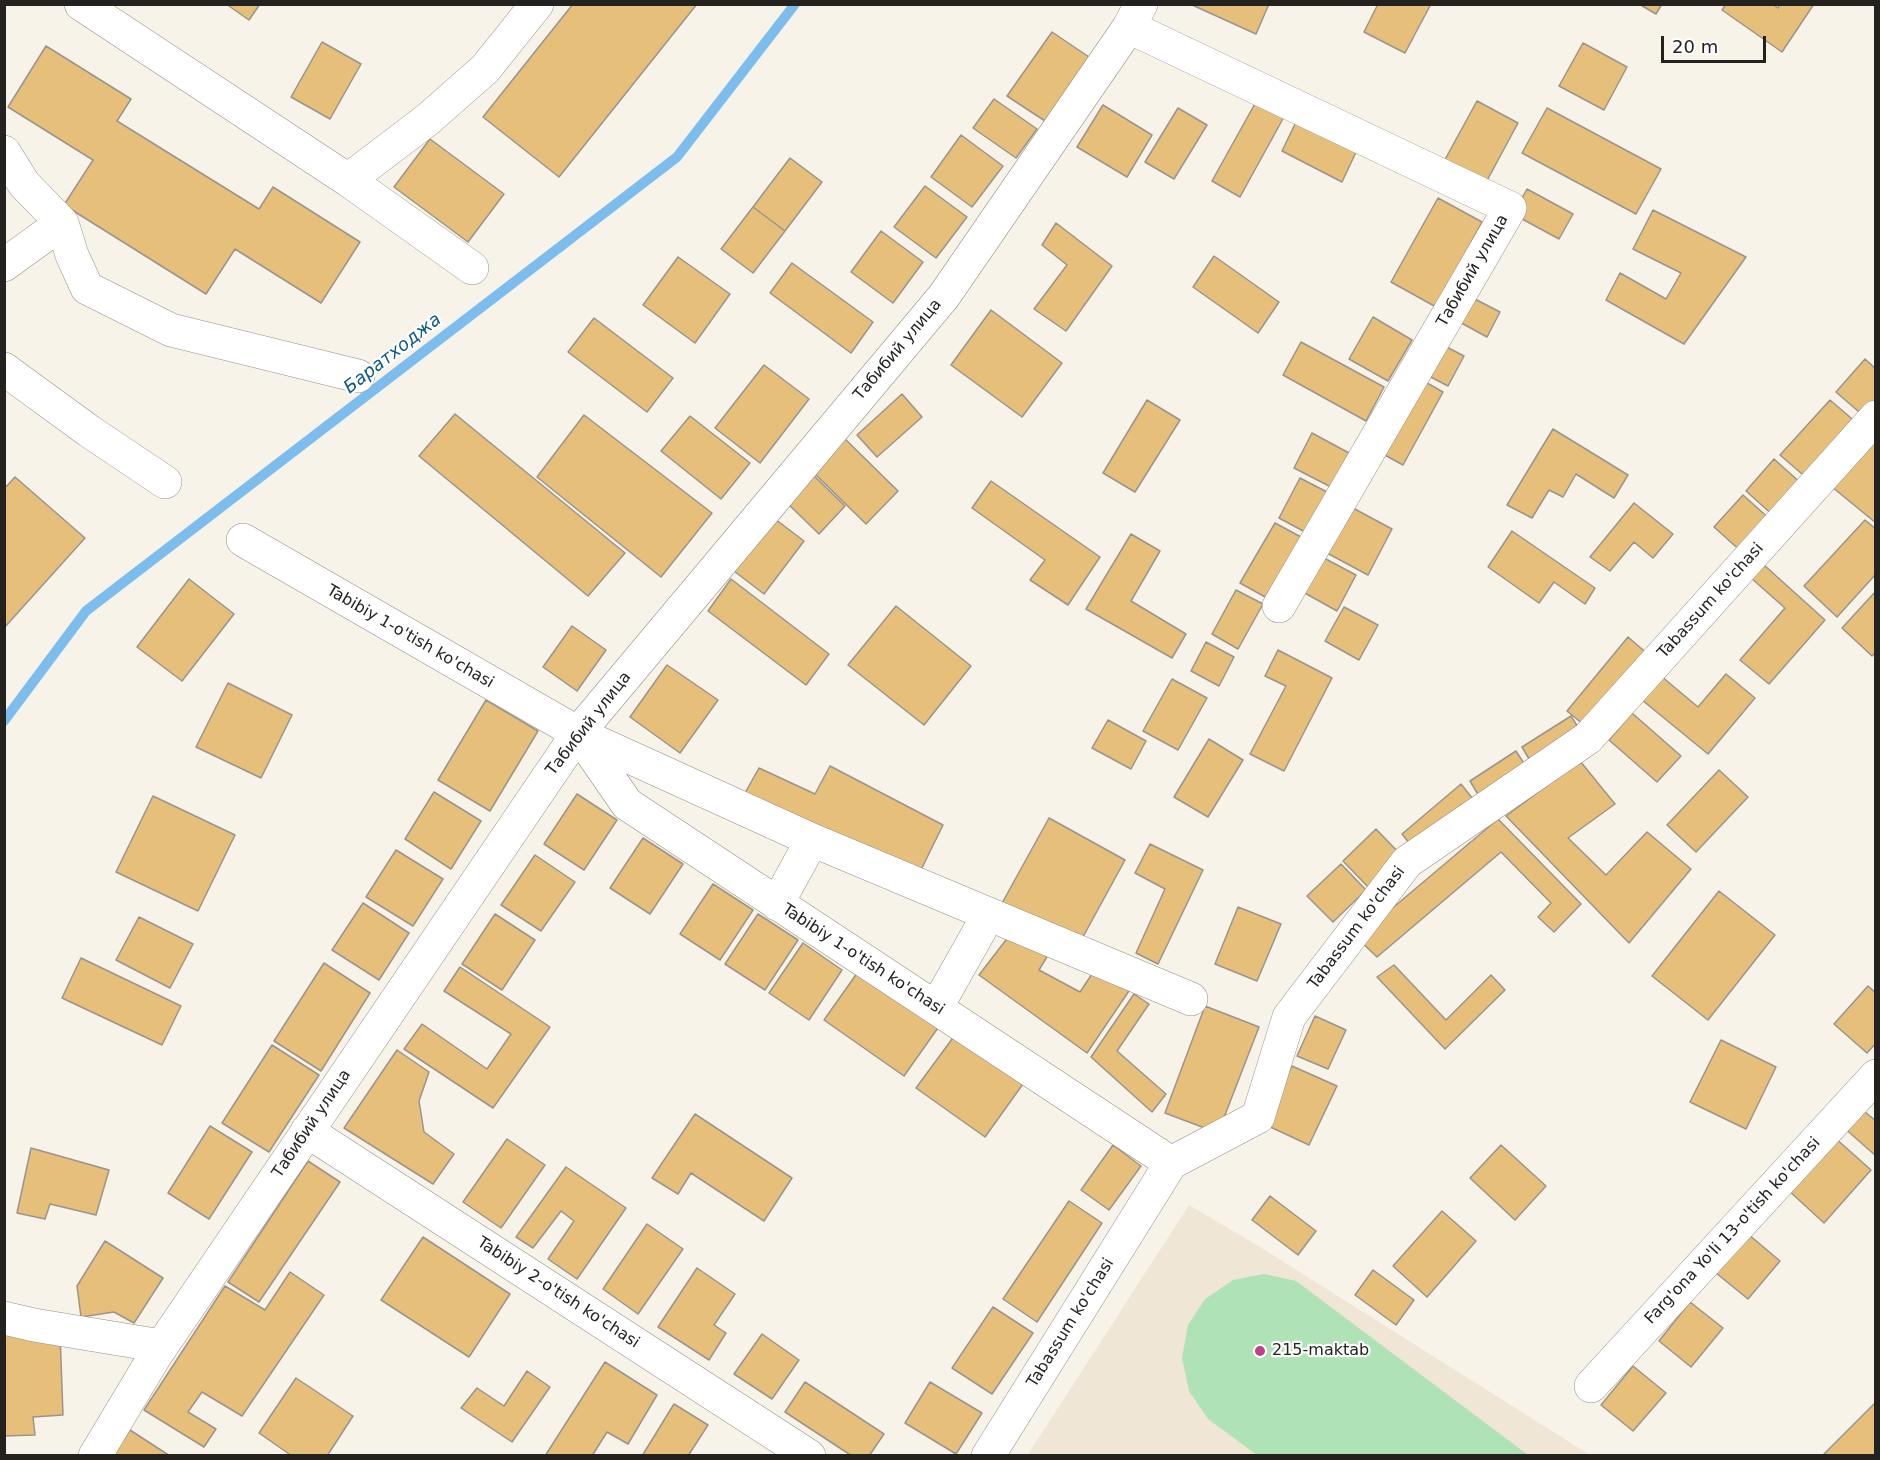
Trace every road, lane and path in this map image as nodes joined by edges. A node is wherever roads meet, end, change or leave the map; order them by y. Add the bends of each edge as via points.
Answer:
1 (81, 4) edge
2 (537, 4) edge
3 (1135, 16) edge
4 (4, 152) edge
5 (348, 180) junction
6 (62, 223) junction
7 (4, 264) edge
8 (472, 268) dead end
9 (4, 369) edge
10 (358, 376) dead end
11 (1875, 417) edge
12 (165, 482) dead end
13 (243, 540) dead end
14 (1279, 606) dead end
15 (578, 733) junction
16 (812, 840) junction
17 (777, 903) junction
18 (989, 914) junction
19 (1191, 999) dead end
20 (936, 1008) junction
21 (1875, 1076) edge
22 (307, 1131) junction
23 (1171, 1163) junction
24 (4, 1318) edge
25 (161, 1346) junction
26 (1591, 1386) dead end
27 (95, 1455) edge
28 (808, 1455) edge
29 (988, 1455) edge

1 - 5 street
2 - 5 street via 485,69 427,120
3 - 14 street, Табибий улица via 1510,208
3 - 15 street, Табибий улица via 944,296
4 - 6 street via 24,184
5 - 8 street
6 - 7 street
6 - 10 street via 87,288 171,330
9 - 12 street
11 - 23 street, Tabassum ko'chasi via 1588,738 1407,862 1289,1017 1258,1117
13 - 15 street, Tabibiy 1-o'tish ko'chasi
15 - 16 street, Tabibiy 1-o'tish ko'chasi
15 - 17 street, Tabibiy 1-o'tish ko'chasi via 627,804
15 - 22 street, Табибий улица
16 - 17 street
16 - 18 street, Tabibiy 1-o'tish ko'chasi
17 - 20 street, Tabibiy 1-o'tish ko'chasi
18 - 19 street, Tabibiy 1-o'tish ko'chasi
18 - 20 street
20 - 23 street, Tabibiy 1-o'tish ko'chasi
21 - 26 street, Farg'ona Yo'li 13-o'tish ko'chasi
22 - 25 street, Табибий улица
22 - 28 street, Tabibiy 2-o'tish ko'chasi
23 - 29 street, Tabassum ko'chasi
24 - 25 street
25 - 27 street, Табибий улица

